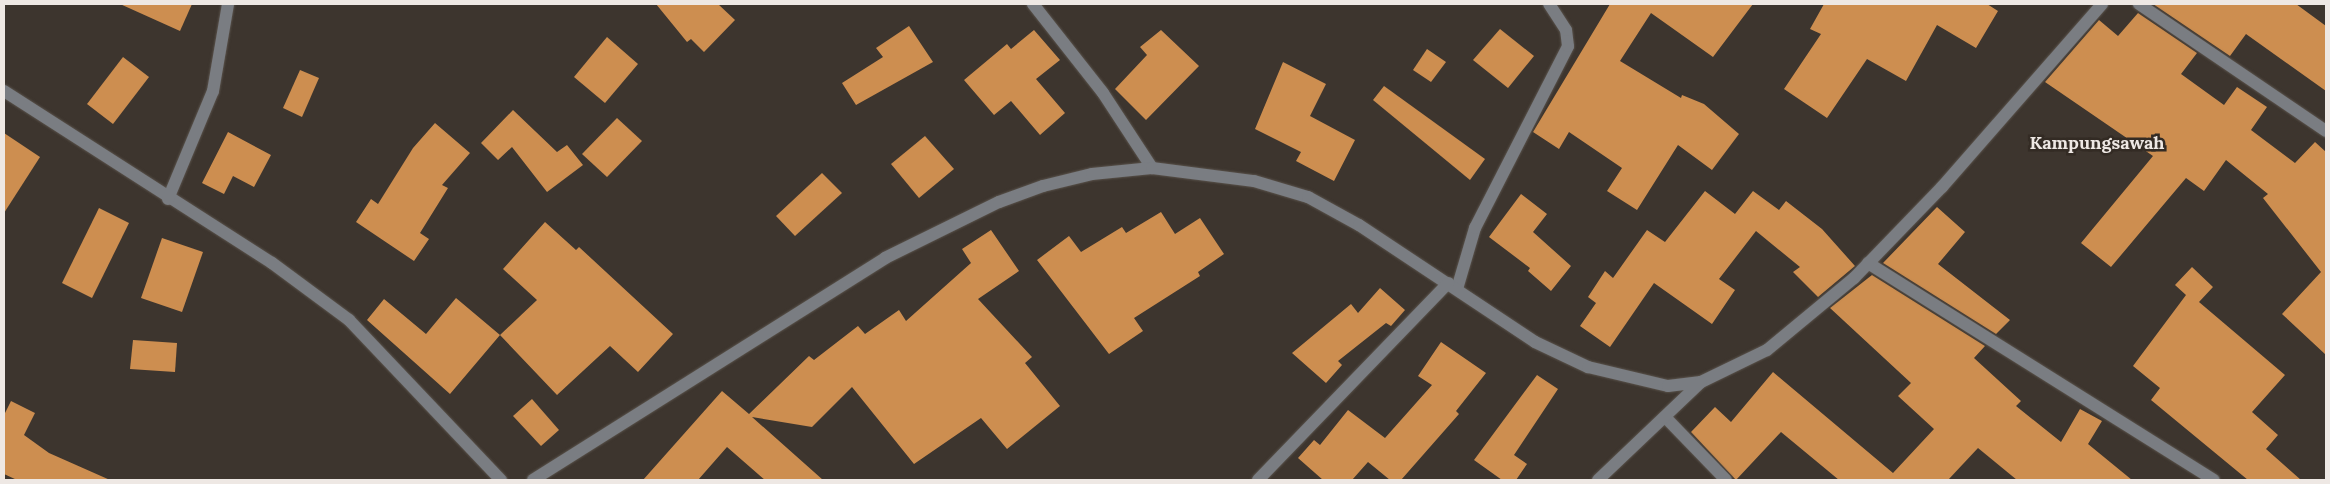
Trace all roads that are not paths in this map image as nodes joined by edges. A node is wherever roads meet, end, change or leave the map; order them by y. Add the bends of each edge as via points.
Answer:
1 (228, 4) edge
2 (1033, 4) edge
3 (1549, 4) edge
4 (2102, 4) edge
5 (2139, 4) edge
6 (4, 91) edge
7 (2326, 131) edge
8 (1152, 168) junction
9 (168, 199) junction
10 (1868, 263) junction
11 (1453, 286) junction
12 (1701, 382) junction
13 (1666, 418) junction
14 (501, 480) edge
15 (533, 480) edge
16 (1258, 480) edge
17 (1598, 480) edge
18 (1726, 480) edge
19 (2214, 480) edge

1 - 9 street via 213,91
2 - 8 street via 1103,93
3 - 11 street via 1566,30 1568,46 1475,228
4 - 10 street via 1942,187
5 - 7 street
6 - 9 street
8 - 11 street via 1245,179 1308,197
8 - 15 street via 1092,174 1043,186 999,202 884,258
9 - 14 street via 272,263 349,320
10 - 12 street via 1767,350
10 - 19 street
11 - 12 street via 1535,342 1588,368 1668,386
11 - 16 street
12 - 13 street
13 - 17 street
13 - 18 street

